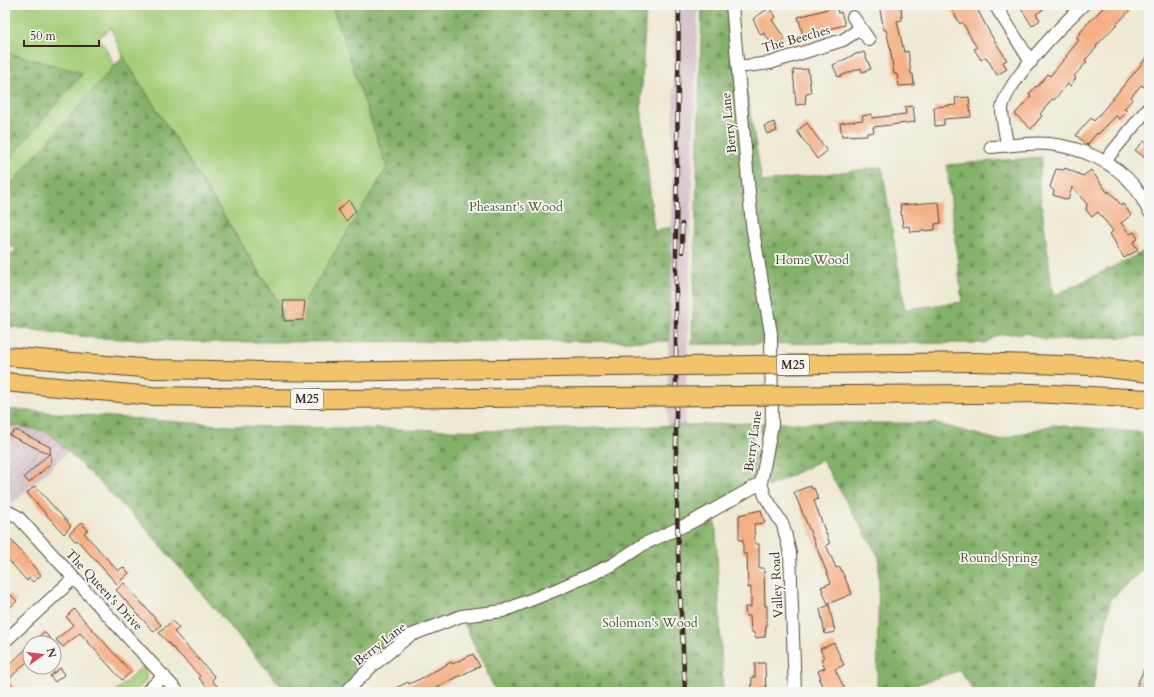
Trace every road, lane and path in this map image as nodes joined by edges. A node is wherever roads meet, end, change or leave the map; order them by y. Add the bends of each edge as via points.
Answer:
1 (732, 5) edge
2 (995, 5) edge
3 (1083, 5) edge
4 (853, 17) dead end
5 (860, 29) junction
6 (869, 40) dead end
7 (1031, 62) junction
8 (738, 67) junction
9 (1149, 107) edge
10 (1007, 146) junction
11 (991, 147) dead end
12 (1105, 161) junction
13 (1149, 211) edge
14 (5, 356) edge
15 (1149, 373) edge
16 (5, 382) edge
17 (1149, 399) edge
18 (761, 484) junction
19 (5, 510) edge
20 (74, 578) junction
21 (5, 641) edge
22 (164, 676) junction
23 (146, 692) edge
24 (178, 692) edge
25 (346, 692) edge
26 (795, 692) edge

1 - 8 street, Berry Lane
2 - 7 street
3 - 7 street
4 - 5 street
5 - 6 street
5 - 8 street, The Beeches via 843,40 770,63
7 - 10 street via 1006,94 1002,109
8 - 18 street, Berry Lane via 752,225 771,333 772,425
9 - 12 street
10 - 11 street
10 - 12 street via 1049,144
12 - 13 street via 1135,188
14 - 15 highway, M25, bridge via 153,369 327,372 975,362 1090,366
16 - 17 highway, M25, bridge via 159,396 329,399 1032,393
18 - 25 street, Berry Lane via 692,522 644,544 612,565 558,589 503,611 462,616 409,636 372,666
18 - 26 street, Valley Road via 765,496 782,524 790,553
19 - 20 street, The Queen's Drive via 18,517
20 - 21 street
20 - 22 street, The Queen's Drive
22 - 23 street
22 - 24 street, The Queen's Drive

